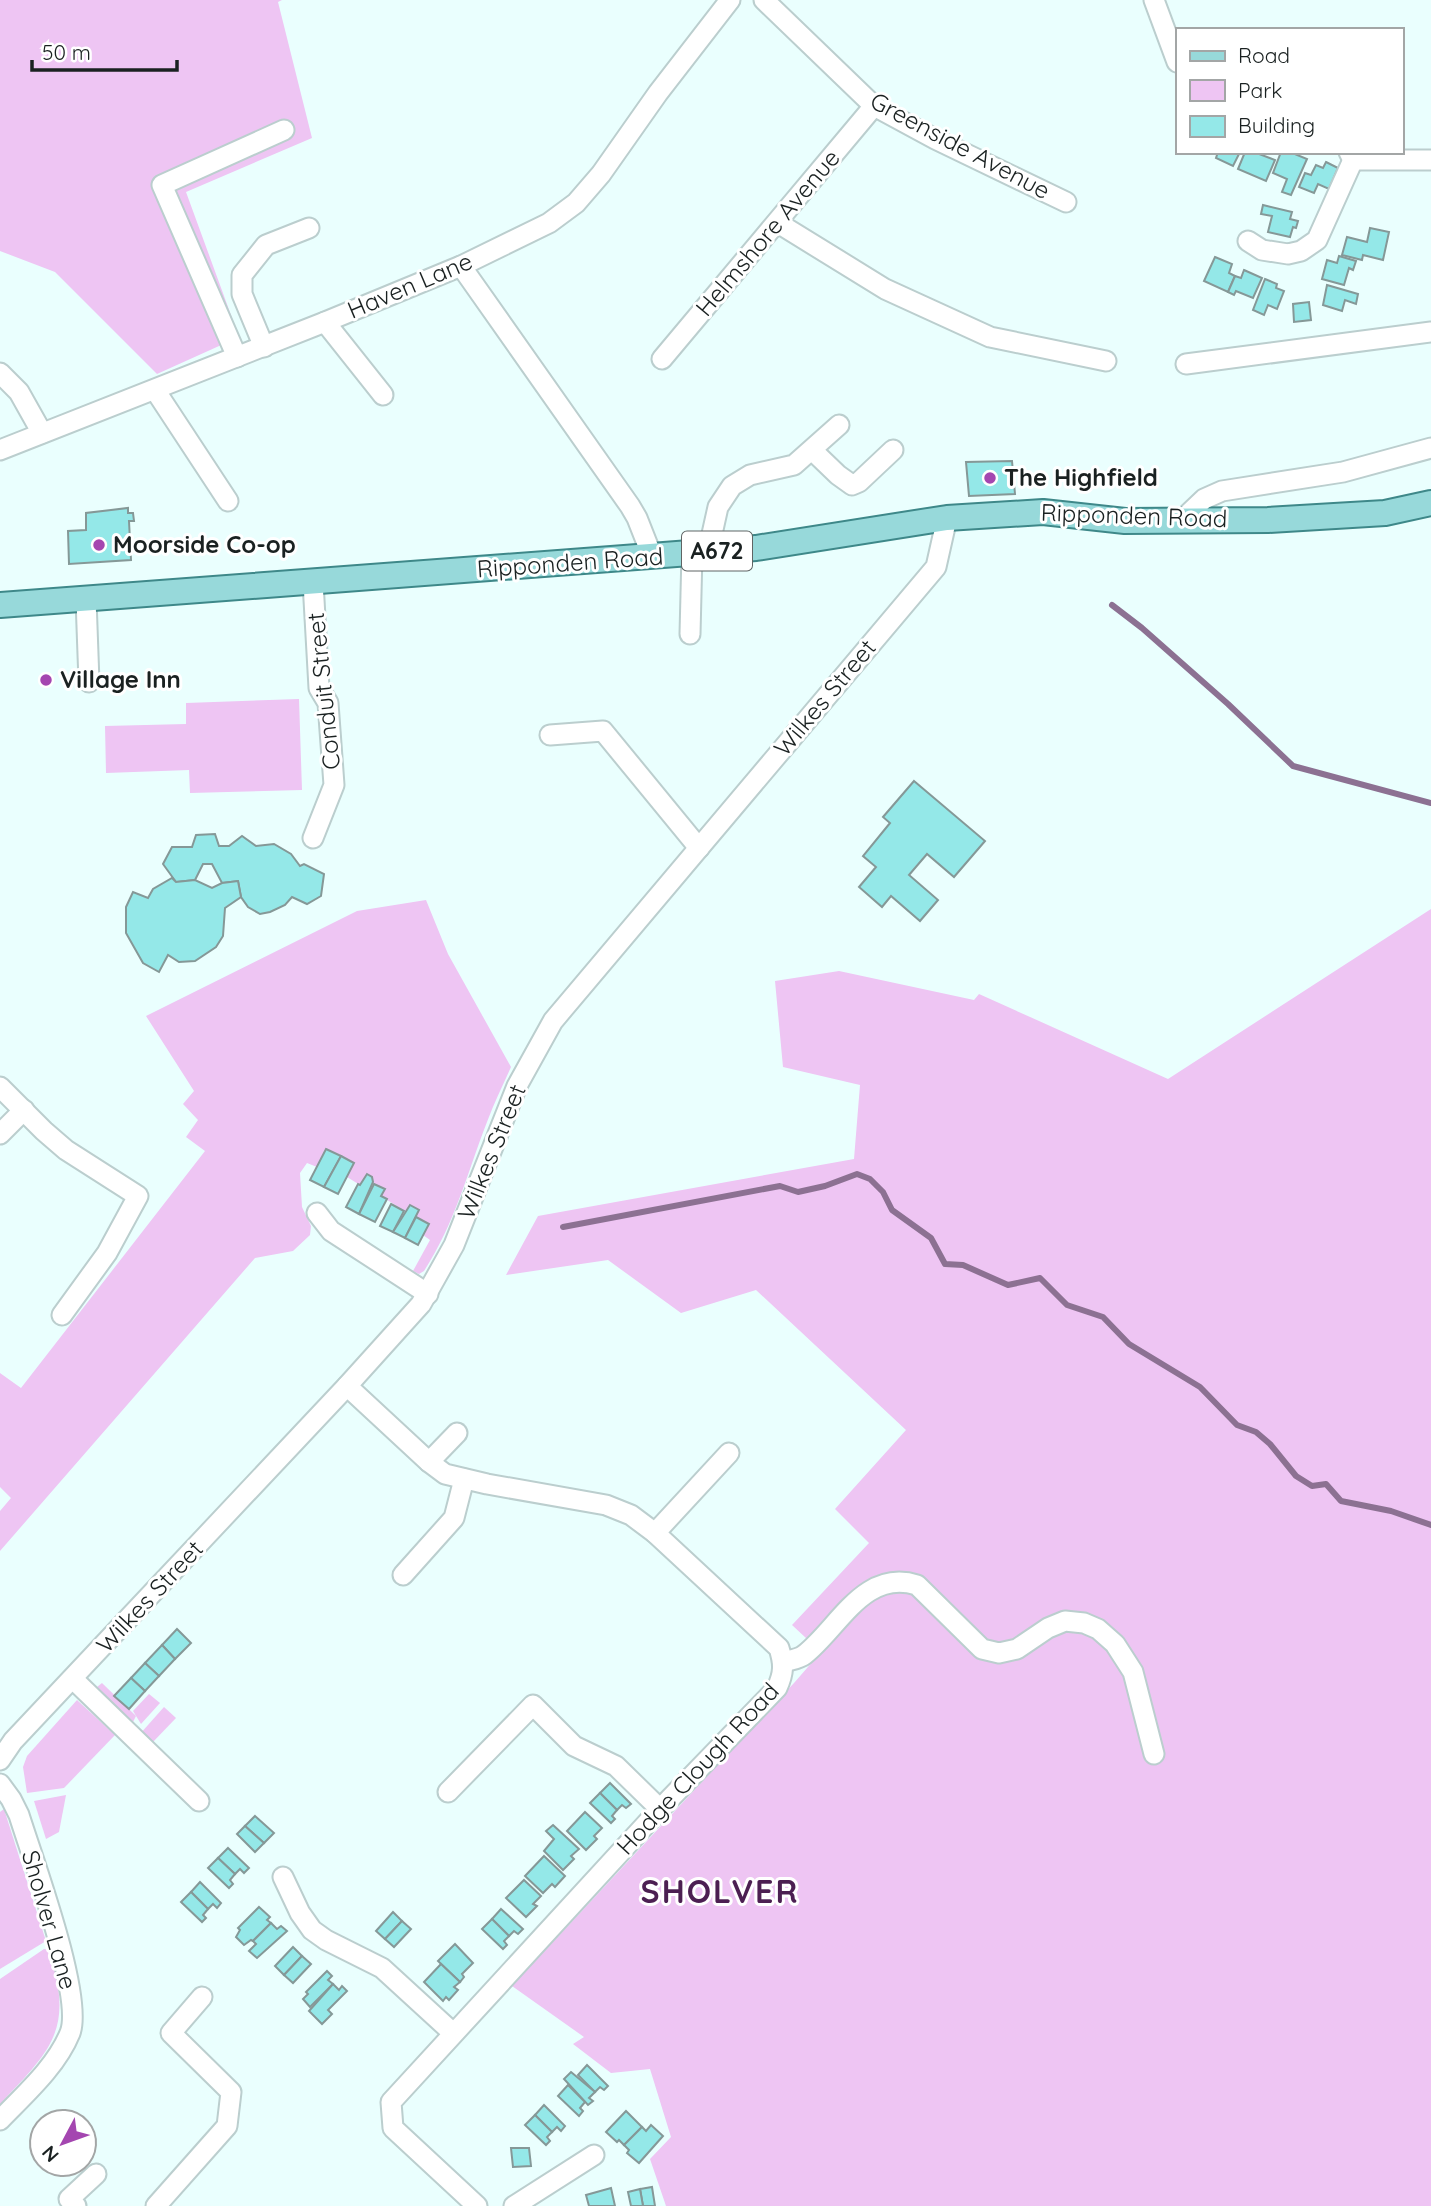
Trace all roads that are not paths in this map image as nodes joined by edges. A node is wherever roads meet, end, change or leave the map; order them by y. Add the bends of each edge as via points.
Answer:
1 (730, 0) edge
2 (764, 0) edge
3 (1154, 0) edge
4 (1176, 59) edge
5 (874, 106) junction
6 (284, 130) dead end
7 (1351, 156) edge
8 (1431, 160) edge
9 (1066, 202) dead end
10 (778, 223) junction
11 (309, 228) dead end
12 (1248, 241) dead end
13 (461, 265) junction
14 (325, 322) junction
15 (1431, 332) edge
16 (264, 346) junction
17 (237, 357) junction
18 (662, 359) dead end
19 (1106, 361) dead end
20 (1186, 364) dead end
21 (0, 373) edge
22 (155, 390) junction
23 (383, 395) dead end
24 (839, 425) dead end
25 (42, 433) junction
26 (1431, 448) edge
27 (0, 450) edge
28 (813, 450) junction
29 (893, 450) dead end
30 (228, 501) dead end
31 (1431, 503) edge
32 (947, 518) junction
33 (1182, 520) junction
34 (700, 552) junction
35 (652, 556) junction
36 (313, 582) junction
37 (86, 598) junction
38 (0, 605) edge
39 (690, 634) dead end
40 (89, 682) dead end
41 (550, 735) dead end
42 (313, 838) dead end
43 (699, 848) junction
44 (0, 1087) edge
45 (24, 1111) junction
46 (0, 1134) edge
47 (317, 1213) dead end
48 (428, 1294) junction
49 (62, 1315) dead end
50 (347, 1387) junction
51 (457, 1433) dead end
52 (729, 1453) dead end
53 (429, 1462) junction
54 (464, 1479) junction
55 (655, 1533) junction
56 (403, 1575) dead end
57 (784, 1662) junction
58 (73, 1679) junction
59 (1154, 1754) dead end
60 (0, 1760) edge
61 (0, 1784) edge
62 (448, 1792) dead end
63 (199, 1801) dead end
64 (660, 1809) junction
65 (283, 1877) dead end
66 (202, 1997) dead end
67 (453, 2033) junction
68 (0, 2120) edge
69 (594, 2155) dead end
70 (92, 2178) edge
71 (76, 2206) edge
72 (156, 2206) edge
73 (477, 2206) edge
74 (514, 2206) edge

1 - 13 street, Haven Lane via 576,203 549,223
2 - 5 street, Greenside Avenue
3 - 4 street
5 - 9 street, Greenside Avenue
5 - 10 street, Helmshore Avenue
6 - 17 street via 162,186
7 - 8 street
7 - 12 street via 1317,240 1288,254 1262,250
10 - 18 street, Helmshore Avenue
10 - 19 street via 885,289 990,337
11 - 16 street via 266,245 242,275 242,294
13 - 14 street, Haven Lane
13 - 35 street via 630,506
14 - 16 street, Haven Lane
14 - 23 street
15 - 20 street
16 - 17 street, Haven Lane
17 - 22 street, Haven Lane
21 - 25 street via 19,392
22 - 25 street, Haven Lane
22 - 30 street
24 - 28 street
25 - 27 street, Haven Lane
26 - 33 street via 1343,472 1222,491 1204,499
28 - 29 street via 852,485
28 - 34 street via 794,465 750,475 732,486
31 - 33 main road, Ripponden Road / A672 via 1385,513
32 - 33 main road, Ripponden Road / A672 via 1044,512 1125,521
32 - 34 main road, Ripponden Road / A672 via 755,548
32 - 43 street, Wilkes Street via 936,567
34 - 35 main road, Ripponden Road / A672
34 - 39 street
35 - 36 main road, Ripponden Road / A672
36 - 37 main road, Ripponden Road / A672
36 - 42 street, Conduit Street via 319,688 328,703 334,785
37 - 38 main road, Ripponden Road / A672
37 - 40 street
41 - 43 street via 603,731
43 - 48 street, Wilkes Street via 553,1021 517,1086 479,1187
44 - 45 street
45 - 46 street
45 - 49 street via 66,1150 138,1196 94,1274
47 - 48 street via 331,1231
48 - 50 street, Wilkes Street
50 - 53 street, Hodge Clough Road
50 - 58 street, Wilkes Street
51 - 53 street
52 - 55 street
53 - 54 street, Hodge Clough Road via 445,1474
54 - 55 street, Hodge Clough Road via 606,1505 631,1515
54 - 56 street via 454,1518
55 - 57 street, Hodge Clough Road via 779,1648
57 - 59 street via 803,1656 839,1616 888,1582 917,1585 982,1649 999,1653 1017,1649 1065,1621 1084,1623 1115,1644 1133,1672
57 - 64 street, Hodge Clough Road via 777,1688
58 - 60 street, Wilkes Street
58 - 63 street
61 - 68 street, Sholver Lane via 19,1815 73,2003 71,2030 60,2054
62 - 64 street via 533,1706 574,1746 616,1766
64 - 67 street, Hodge Clough Road
65 - 67 street via 312,1930 382,1968
66 - 72 street via 170,2033 231,2092 227,2126
67 - 73 street, Hodge Clough Road via 391,2102 393,2128
69 - 74 street
70 - 71 street via 68,2199

